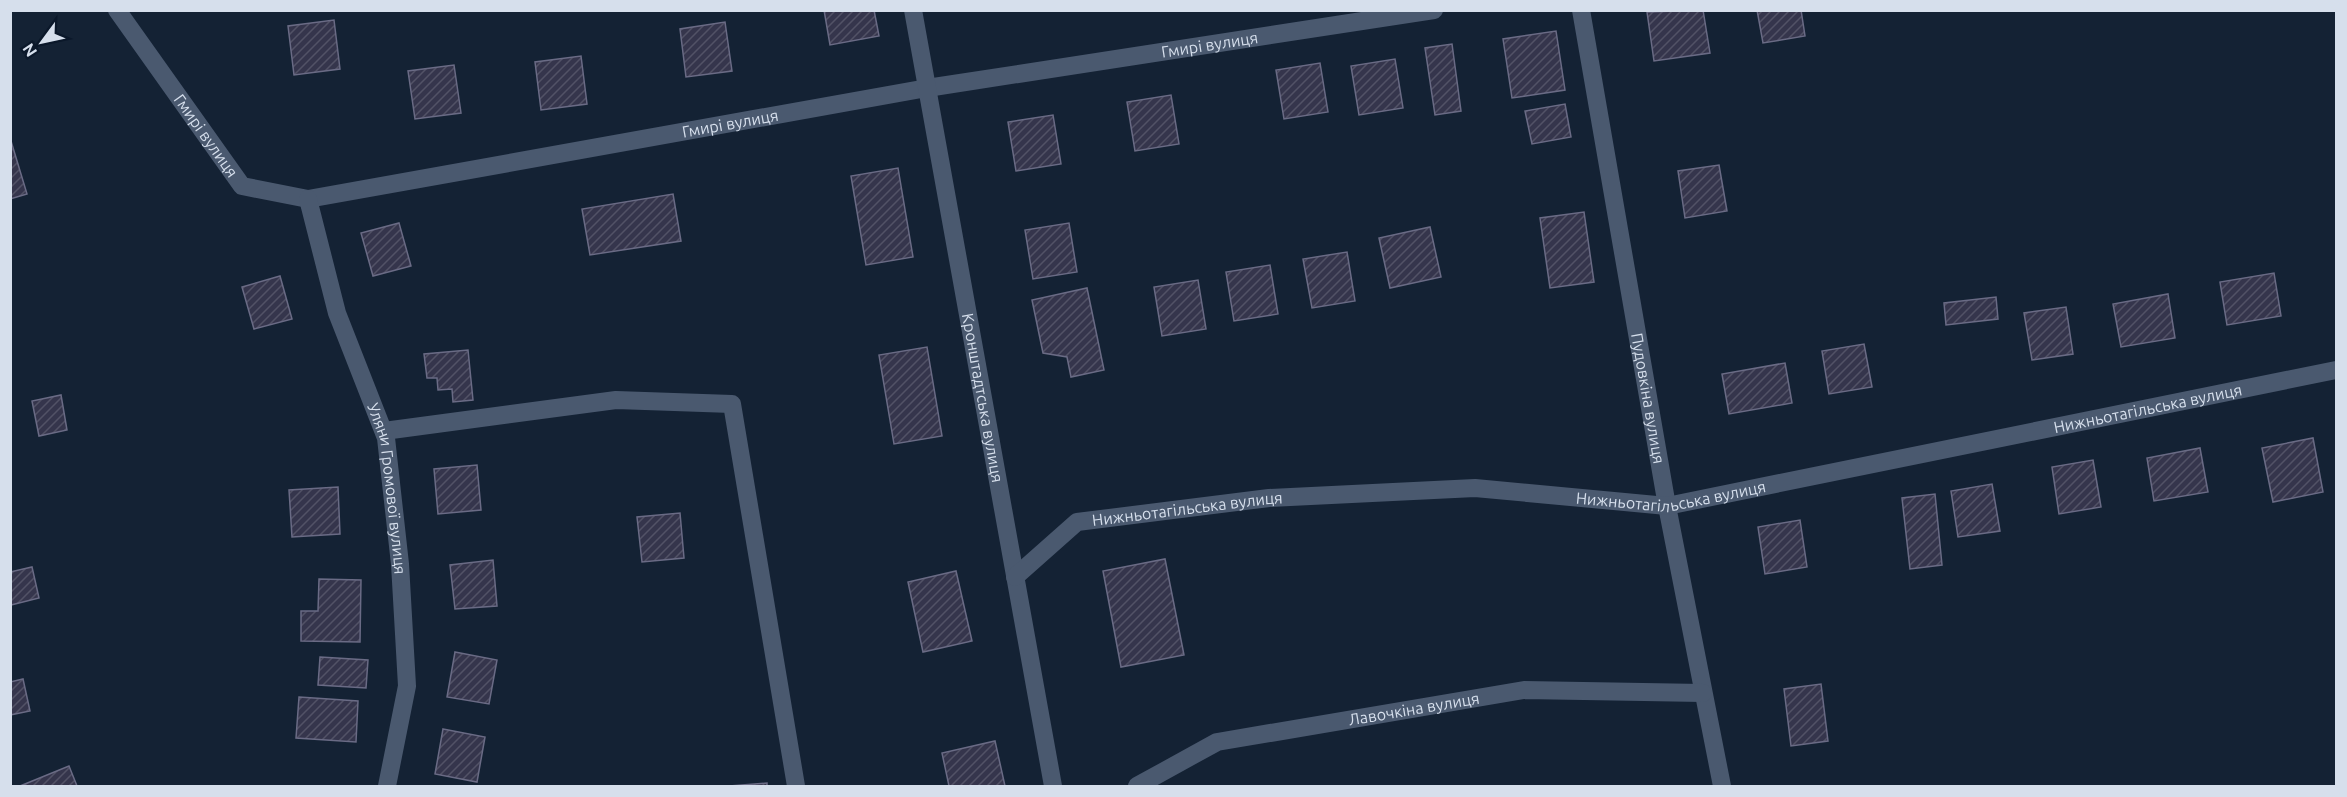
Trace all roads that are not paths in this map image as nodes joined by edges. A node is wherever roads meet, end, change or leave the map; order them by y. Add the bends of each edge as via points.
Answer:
1 (117, 10) edge
2 (914, 10) edge
3 (1434, 10) edge
4 (1581, 10) edge
5 (927, 88) junction
6 (308, 200) junction
7 (2337, 370) edge
8 (384, 432) junction
9 (1667, 506) junction
10 (1015, 577) junction
11 (1703, 693) junction
12 (387, 786) edge
13 (796, 786) edge
14 (1053, 786) edge
15 (1137, 786) edge
16 (1722, 786) edge

1 - 6 street, Гмирі вулиця via 242,186
2 - 5 street, Кронштадтська вулиця
3 - 5 street, Гмирі вулиця
4 - 9 street, Пудовкіна вулиця
5 - 6 street, Гмирі вулиця
5 - 10 street, Кронштадтська вулиця
6 - 8 street, Уляни Громової вулиця via 337,314
7 - 9 street, Нижньотагільська вулиця
8 - 12 street, Уляни Громової вулиця via 400,564 407,686
8 - 13 street via 616,400 732,404
9 - 10 street, Нижньотагільська вулиця via 1475,488 1269,498 1077,522
9 - 11 street, Пудовкіна вулиця
10 - 14 street, Кронштадтська вулиця
11 - 15 street, Лавочкіна вулиця via 1524,690 1216,742
11 - 16 street, Пудовкіна вулиця

